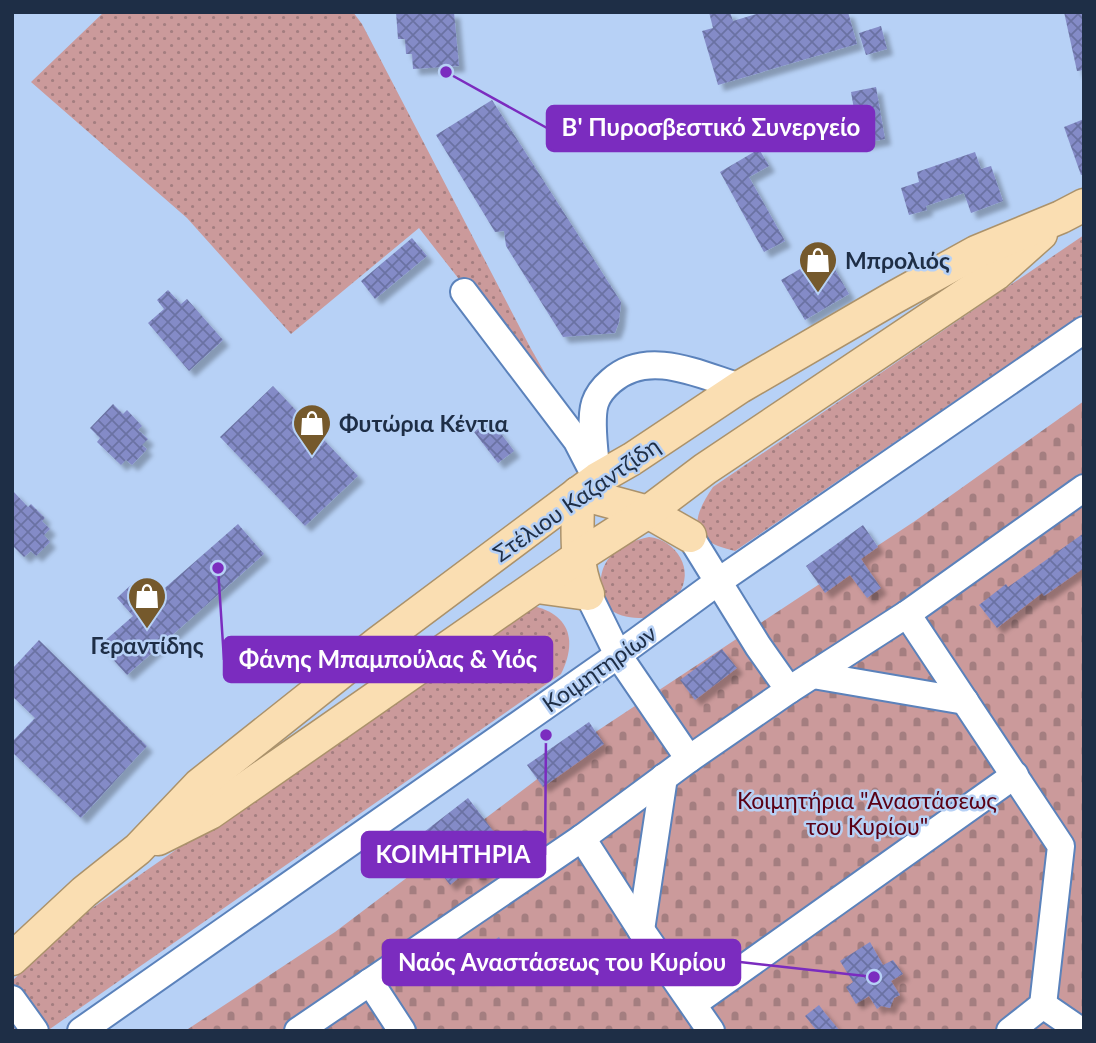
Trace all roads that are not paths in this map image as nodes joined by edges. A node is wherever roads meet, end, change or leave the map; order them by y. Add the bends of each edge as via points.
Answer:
1 (1072, 211) edge
2 (464, 292) dead end
3 (1084, 330) edge
4 (740, 387) junction
5 (705, 469) junction
6 (587, 486) junction
7 (1084, 488) edge
8 (648, 512) junction
9 (691, 536) junction
10 (578, 557) junction
11 (719, 581) junction
12 (537, 587) junction
13 (588, 594) junction
14 (907, 614) junction
15 (618, 655) junction
16 (813, 675) junction
17 (789, 690) junction
18 (965, 701) junction
19 (689, 759) junction
20 (1015, 775) junction
21 (664, 777) junction
22 (582, 838) junction
23 (1072, 844) edge
24 (138, 849) junction
25 (641, 930) junction
26 (12, 959) edge
27 (370, 982) junction
28 (12, 999) edge
29 (693, 1004) junction
30 (1043, 1005) junction
31 (35, 1031) edge
32 (81, 1031) edge
33 (298, 1031) edge
34 (402, 1031) edge
35 (712, 1031) edge
36 (1010, 1031) edge
37 (1081, 1031) edge

1 - 4 main road, Στέλιου Καζαντζίδη via 976,252
1 - 5 main road, Στέλιου Καζαντζίδη via 996,274
2 - 6 lane via 576,441
3 - 11 lane, Κοιμητηρίων
4 - 6 main road, Στέλιου Καζαντζίδη
4 - 6 lane via 654,364 634,366 616,376 595,403
5 - 8 main road, Στέλιου Καζαντζίδη
5 - 9 main road via 688,500
6 - 8 main road
6 - 10 main road
6 - 24 main road, Στέλιου Καζαντζίδη via 209,777
7 - 14 lane
8 - 9 main road
8 - 10 main road, Στέλιου Καζαντζίδη
9 - 11 lane
10 - 12 main road, Στέλιου Καζαντζίδη
10 - 13 main road
11 - 15 lane, Κοιμητηρίων
11 - 17 lane
12 - 13 main road
12 - 24 main road, Στέλιου Καζαντζίδη via 210,813
13 - 15 lane
14 - 16 lane
14 - 18 lane
15 - 19 lane
15 - 32 lane, Κοιμητηρίων
16 - 17 lane
16 - 18 lane
17 - 19 lane
18 - 20 lane
19 - 21 lane
20 - 23 lane
20 - 29 lane
21 - 22 lane
21 - 25 lane
22 - 25 lane
22 - 27 lane
23 - 30 lane
24 - 26 main road, Στέλιου Καζαντζίδη
25 - 29 lane
27 - 33 lane
27 - 34 lane
28 - 31 lane
29 - 35 lane
30 - 36 lane
30 - 37 lane

